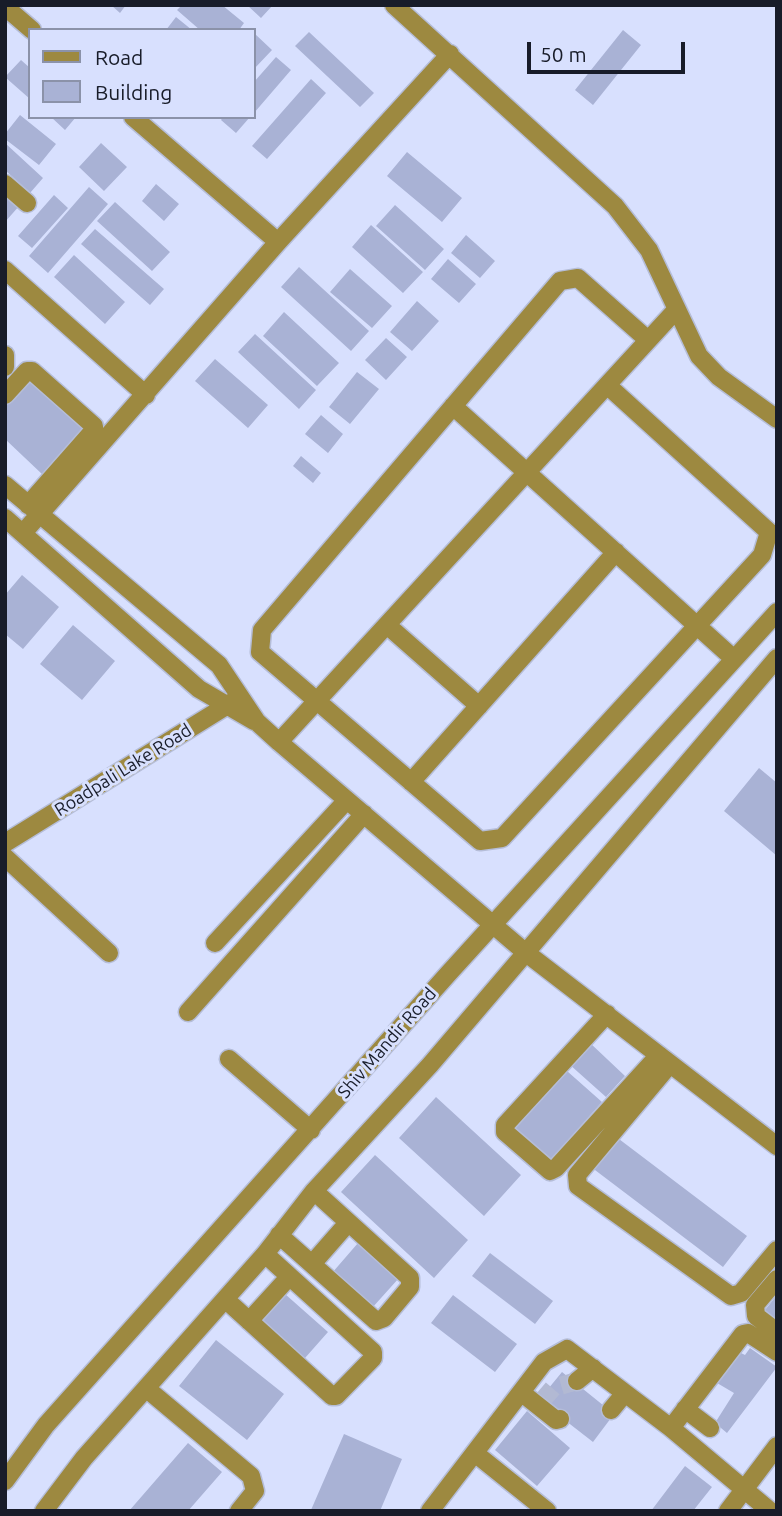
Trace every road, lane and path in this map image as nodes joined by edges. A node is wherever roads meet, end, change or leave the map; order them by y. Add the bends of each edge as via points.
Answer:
1 (394, 5) edge
2 (9, 11) edge
3 (30, 28) edge
4 (450, 54) junction
5 (135, 119) edge
6 (5, 184) edge
7 (27, 203) dead end
8 (278, 242) junction
9 (5, 270) edge
10 (676, 310) junction
11 (648, 340) junction
12 (5, 355) edge
13 (5, 367) edge
14 (607, 385) junction
15 (5, 395) edge
16 (146, 395) junction
17 (453, 406) junction
18 (777, 419) edge
19 (527, 472) junction
20 (5, 485) edge
21 (34, 510) junction
22 (5, 518) edge
23 (23, 533) junction
24 (616, 552) junction
25 (777, 612) edge
26 (387, 625) junction
27 (697, 625) junction
28 (734, 659) junction
29 (777, 659) edge
30 (317, 701) junction
31 (233, 702) junction
32 (479, 706) junction
33 (279, 742) junction
34 (411, 782) junction
35 (347, 800) junction
36 (364, 814) junction
37 (8, 838) edge
38 (5, 857) edge
39 (494, 925) junction
40 (215, 943) dead end
41 (525, 952) junction
42 (109, 953) dead end
43 (188, 1012) dead end
44 (607, 1014) junction
45 (229, 1059) dead end
46 (665, 1060) junction
47 (311, 1130) junction
48 (776, 1143) edge
49 (314, 1192) junction
50 (347, 1224) junction
51 (279, 1235) junction
52 (777, 1250) edge
53 (265, 1254) junction
54 (312, 1264) junction
55 (289, 1277) junction
56 (777, 1279) edge
57 (225, 1299) junction
58 (249, 1321) junction
59 (777, 1332) edge
60 (777, 1352) edge
61 (593, 1368) junction
62 (578, 1381) tunnel mouth
63 (147, 1389) junction
64 (522, 1393) junction
65 (625, 1393) junction
66 (685, 1409) junction
67 (611, 1410) dead end
68 (560, 1419) dead end
69 (671, 1428) junction
70 (710, 1428) dead end
71 (777, 1446) edge
72 (476, 1454) junction
73 (5, 1481) edge
74 (745, 1488) junction
75 (777, 1504) edge
76 (44, 1511) edge
77 (239, 1511) edge
78 (430, 1511) edge
79 (547, 1511) edge
80 (728, 1511) edge
81 (771, 1511) edge

1 - 4 street
2 - 3 street
4 - 8 street
4 - 10 street via 615,206 649,250
5 - 8 street
6 - 7 street
8 - 16 street
9 - 16 street
10 - 11 street
10 - 18 street via 699,356
11 - 14 street
11 - 17 street via 578,278 560,281
12 - 13 street
14 - 19 street
14 - 27 street via 769,532 762,555
15 - 21 street via 32,371 94,426
16 - 21 street
17 - 19 street
17 - 30 street via 262,630 260,652
19 - 24 street
19 - 26 street
20 - 21 street
21 - 23 street
21 - 31 street via 219,665
22 - 23 street
23 - 31 street via 199,689
24 - 27 street
24 - 32 street
25 - 28 street, Shiv Mandir Road
26 - 30 street
26 - 32 street
27 - 28 street
27 - 34 street via 502,838 480,841
28 - 39 street, Shiv Mandir Road
29 - 41 street
30 - 33 street
30 - 34 street
31 - 33 street
31 - 37 street, Roadpali Lake Road
32 - 34 street
33 - 35 street
35 - 36 street
35 - 40 street
36 - 39 street
36 - 43 street
38 - 42 street
39 - 41 street
39 - 47 street, Shiv Mandir Road
41 - 44 street
41 - 49 street
44 - 46 street
44 - 46 street via 505,1125 505,1132 550,1171
45 - 47 street
46 - 48 street
46 - 52 street via 577,1175 578,1186 731,1296 741,1293
47 - 73 street, Shiv Mandir Road via 46,1425
49 - 50 street
49 - 51 street
50 - 54 street
50 - 54 street via 410,1278 410,1287 384,1318 376,1321
51 - 53 street
51 - 54 street
53 - 55 street
53 - 57 street
55 - 58 street
55 - 58 street via 373,1352 373,1358 332,1396
56 - 59 street via 755,1305 756,1316
57 - 58 street
57 - 63 street
60 - 66 street via 743,1334
61 - 62 street
61 - 64 street via 568,1349 556,1352
61 - 65 street
63 - 76 street via 84,1458
63 - 77 street via 251,1476 255,1490
64 - 68 street
64 - 72 street
65 - 67 street
65 - 69 street
66 - 69 street
66 - 70 street
69 - 74 street
71 - 74 street
72 - 78 street
72 - 79 street
74 - 80 street
74 - 81 street
75 - 81 street

